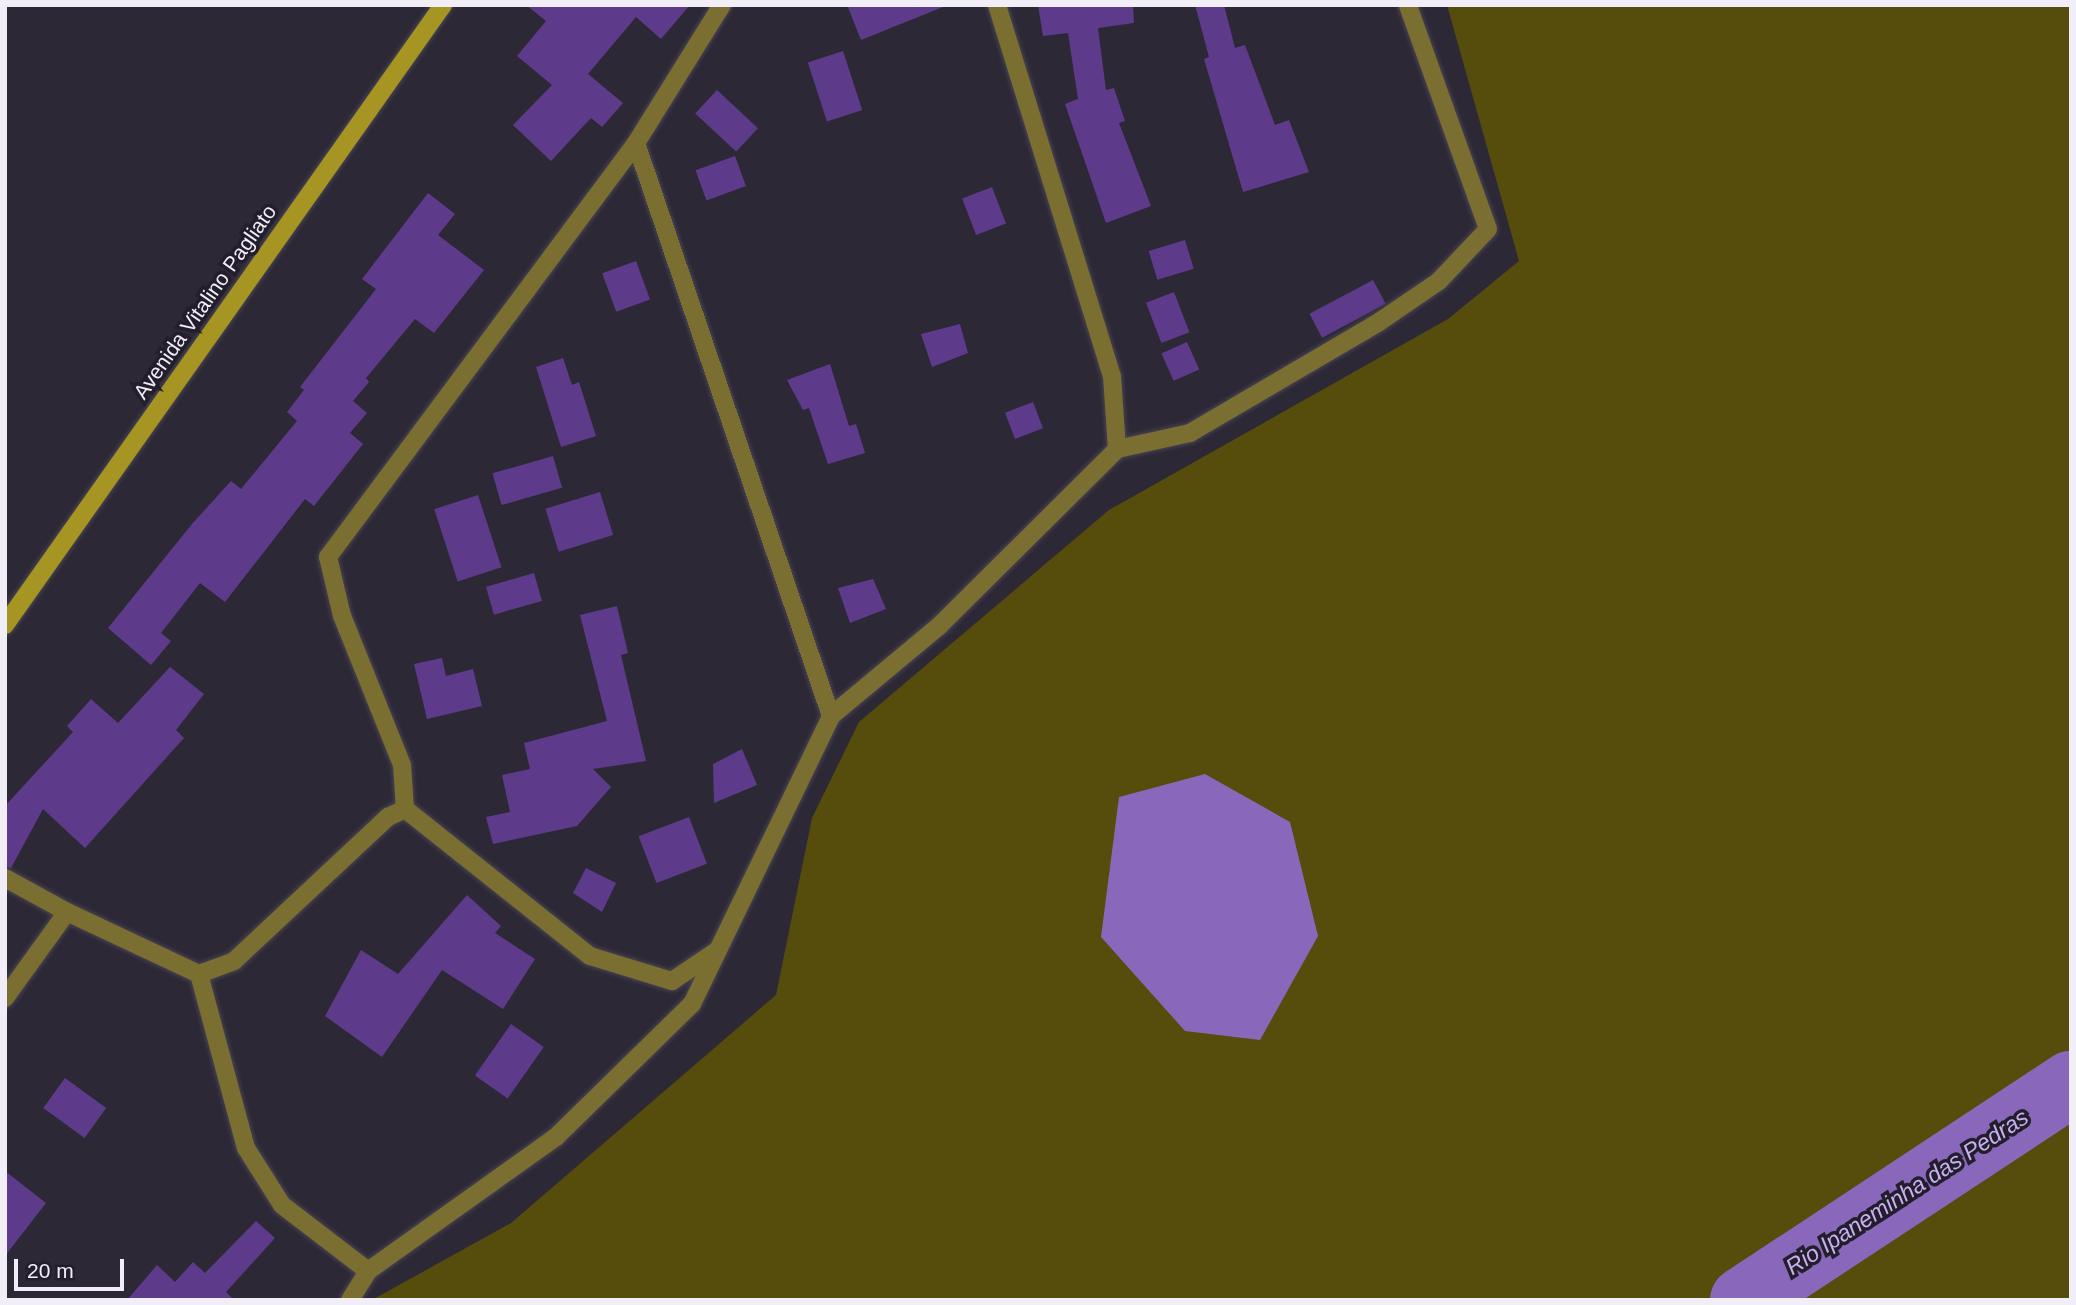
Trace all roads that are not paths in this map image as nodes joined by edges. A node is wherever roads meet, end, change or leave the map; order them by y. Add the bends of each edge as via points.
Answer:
1 (443, 5) edge
2 (722, 5) edge
3 (998, 5) edge
4 (1408, 5) edge
5 (636, 144) junction
6 (1117, 449) junction
7 (5, 625) edge
8 (831, 716) junction
9 (405, 808) junction
10 (5, 878) edge
11 (67, 912) junction
12 (718, 950) junction
13 (199, 974) junction
14 (5, 998) edge
15 (368, 1271) junction
16 (350, 1300) edge

1 - 7 street, Avenida Vitalino Pagliato
2 - 5 street
3 - 6 street via 1112,376
4 - 6 street via 1488,229 1439,281 1379,322 1190,433
5 - 8 street
5 - 9 street via 328,557 342,617 402,765
6 - 8 street via 939,626
8 - 12 street
9 - 12 street via 590,956 672,981
9 - 13 street via 388,817 234,961
10 - 11 street
11 - 13 street
11 - 14 street
12 - 15 street via 692,1004 556,1137
13 - 15 street via 246,1148 282,1205
15 - 16 street

